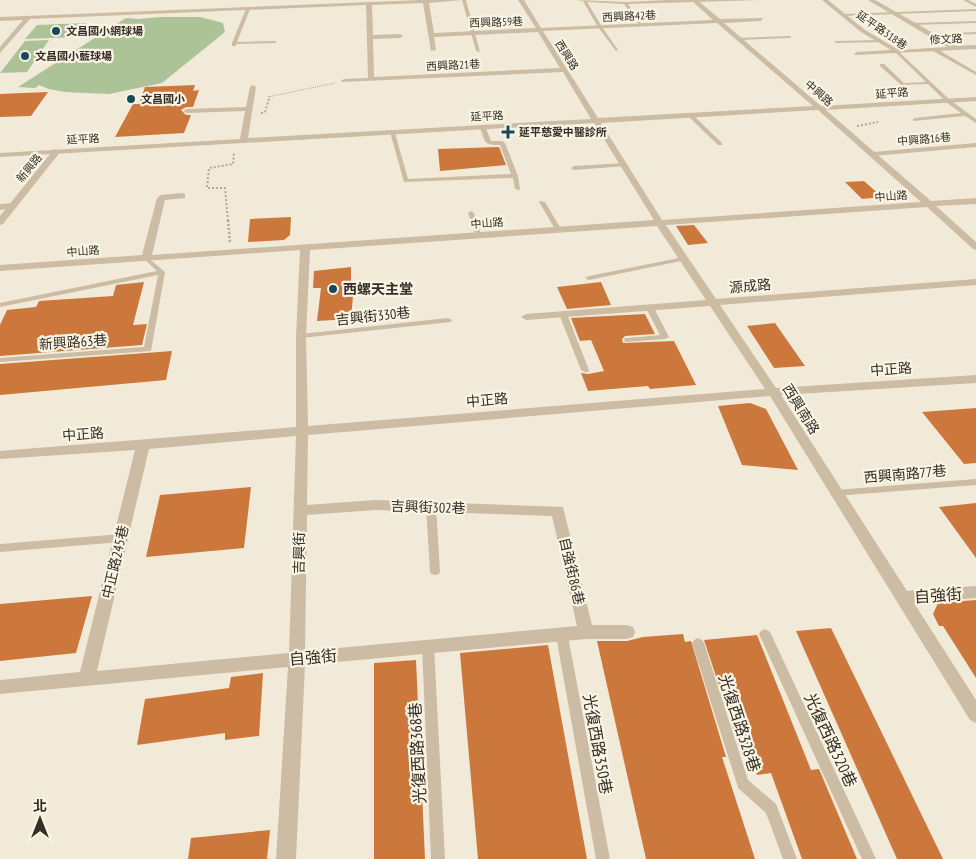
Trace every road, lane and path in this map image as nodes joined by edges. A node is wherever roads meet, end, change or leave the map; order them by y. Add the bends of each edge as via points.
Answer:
1 (459, 0) edge
2 (464, 0) edge
3 (521, 0) edge
4 (578, 0) edge
5 (759, 0) edge
6 (825, 0) edge
7 (871, 0) edge
8 (965, 0) edge
9 (585, 1) edge
10 (695, 1) edge
11 (426, 2) junction
12 (624, 3) junction
13 (369, 4) junction
14 (976, 8) edge
15 (248, 9) junction
16 (894, 13) junction
17 (844, 15) junction
18 (28, 18) junction
19 (0, 19) edge
20 (761, 19) dead end
21 (719, 21) junction
22 (976, 22) edge
23 (914, 24) junction
24 (640, 25) junction
25 (600, 27) junction
26 (540, 30) junction
27 (474, 33) junction
28 (976, 33) edge
29 (431, 35) junction
30 (931, 35) junction
31 (400, 36) dead end
32 (369, 37) junction
33 (790, 37) dead end
34 (739, 39) junction
35 (880, 41) junction
36 (275, 42) dead end
37 (836, 42) dead end
38 (954, 48) junction
39 (976, 48) edge
40 (433, 50) dead end
41 (616, 50) dead end
42 (935, 50) junction
43 (0, 51) edge
44 (478, 52) dead end
45 (898, 52) junction
46 (857, 54) dead end
47 (882, 65) dead end
48 (564, 70) junction
49 (976, 74) edge
50 (371, 79) junction
51 (344, 81) joint
52 (930, 83) junction
53 (253, 87) dead end
54 (976, 99) edge
55 (948, 101) junction
56 (820, 109) junction
57 (187, 111) dead end
58 (248, 112) junction
59 (966, 114) junction
60 (692, 116) junction
61 (915, 120) dead end
62 (597, 121) junction
63 (976, 121) edge
64 (483, 128) junction
65 (392, 133) junction
66 (244, 141) junction
67 (235, 142) junction
68 (720, 144) dead end
69 (976, 145) edge
70 (58, 152) junction
71 (873, 154) junction
72 (0, 155) edge
73 (624, 165) junction
74 (574, 168) dead end
75 (515, 176) junction
76 (518, 189) dead end
77 (182, 196) dead end
78 (976, 201) edge
79 (542, 202) dead end
80 (928, 204) junction
81 (13, 206) junction
82 (0, 207) edge
83 (472, 213) dead end
84 (0, 222) edge
85 (659, 222) junction
86 (558, 229) junction
87 (478, 234) junction
88 (305, 247) junction
89 (976, 247) edge
90 (231, 253) junction
91 (146, 258) junction
92 (684, 260) junction
93 (0, 268) edge
94 (162, 272) junction
95 (589, 278) dead end
96 (976, 282) edge
97 (713, 303) junction
98 (0, 305) edge
99 (650, 308) junction
100 (563, 314) junction
101 (526, 317) dead end
102 (448, 320) dead end
103 (301, 336) junction
104 (628, 340) dead end
105 (0, 360) edge
106 (585, 370) dead end
107 (976, 379) edge
108 (773, 392) junction
109 (301, 430) junction
110 (143, 445) junction
111 (0, 454) edge
112 (976, 482) edge
113 (836, 493) junction
114 (432, 507) junction
115 (299, 511) junction
116 (558, 511) joint
117 (121, 538) junction
118 (0, 548) edge
119 (435, 571) dead end
120 (976, 592) edge
121 (901, 598) junction
122 (586, 632) junction
123 (627, 632) dead end
124 (765, 634) dead end
125 (562, 636) junction
126 (698, 643) dead end
127 (428, 646) junction
128 (297, 658) junction
129 (87, 679) junction
130 (0, 687) edge
131 (976, 715) edge
132 (286, 859) edge
133 (438, 859) edge
134 (603, 859) edge
135 (790, 859) edge
136 (869, 859) edge

1 - 11 street
2 - 27 lane
3 - 26 street, 西興路
4 - 9 lane
5 - 10 lane
6 - 17 street, 延平路318巷
7 - 16 street
8 - 14 lane
9 - 12 lane
9 - 25 lane
10 - 12 lane
10 - 21 street, 中興路
11 - 13 street
11 - 29 street
12 - 24 lane
13 - 15 street
13 - 32 street
14 - 16 lane
15 - 18 street
15 - 36 lane via 234,44
16 - 17 lane
16 - 23 street
17 - 35 street, 延平路318巷
18 - 19 street
18 - 43 street
20 - 21 street, 西興路42巷
21 - 24 street, 西興路42巷
21 - 34 street, 中興路
22 - 23 lane
23 - 30 street
24 - 25 street, 西興路42巷
25 - 26 street, 西興路42巷
25 - 41 lane
26 - 27 street, 西興路59巷
26 - 48 street, 西興路
27 - 29 street, 西興路59巷
27 - 44 lane
28 - 30 lane
29 - 40 street
30 - 38 street
31 - 32 street
32 - 50 street
33 - 34 lane
34 - 56 street, 中興路
35 - 37 lane
35 - 45 street, 延平路318巷
38 - 39 street, 修文路
38 - 42 street, 修文路
42 - 45 street, 修文路
42 - 49 lane
45 - 46 street, 修文路
45 - 52 lane, 延平路318巷
47 - 52 lane via 903,84
48 - 50 street, 西興路21巷
48 - 62 street, 西興路
50 - 51 street, 西興路21巷
51 - 58 path via 268,96 265,112
52 - 55 lane, 延平路318巷
53 - 58 street
54 - 55 street, 延平路
55 - 56 street, 延平路
55 - 59 lane, 延平路318巷
56 - 60 street, 延平路
56 - 71 street, 中興路
57 - 58 street
58 - 66 street
59 - 61 lane
59 - 63 lane, 延平路318巷
60 - 62 street, 延平路
60 - 68 lane
62 - 64 street, 延平路
62 - 73 street, 西興南路
64 - 65 street, 延平路
64 - 75 lane via 489,143 502,143
65 - 66 street, 延平路
65 - 75 lane via 406,181
66 - 67 street, 延平路
67 - 70 street, 延平路
67 - 90 path via 233,164 209,168 207,188 225,188
69 - 71 lane, 中興路16巷
70 - 72 street, 延平路
70 - 81 street, 新興路
71 - 80 street, 中興路
73 - 74 lane
73 - 85 street, 西興南路
75 - 76 lane
77 - 91 street via 161,198
78 - 80 street, 中山路
79 - 86 lane
80 - 85 street, 中山路
80 - 89 street, 中興路
81 - 82 street
81 - 84 street, 新興路
83 - 87 lane
85 - 86 street, 中山路
85 - 92 street, 西興南路
86 - 87 street, 中山路
87 - 88 street, 中山路
88 - 90 street, 中山路
88 - 103 street, 吉興街
90 - 91 street, 中山路
91 - 93 street, 中山路
91 - 94 lane
92 - 95 lane
92 - 97 street, 西興南路
94 - 98 lane
94 - 105 lane, 新興路63巷 via 148,349
96 - 97 street, 源成路
97 - 99 street, 源成路
97 - 108 street, 西興南路
99 - 100 street, 源成路
99 - 104 lane via 665,337
100 - 101 street, 源成路
100 - 106 lane
102 - 103 lane, 吉興街330巷
103 - 109 street, 吉興街
107 - 108 street, 中正路
108 - 109 street, 中正路
108 - 113 street, 西興南路
109 - 110 street, 中正路
109 - 115 street, 吉興街
110 - 111 street, 中正路
110 - 117 street, 中正路245巷
112 - 113 lane, 西興南路77巷
113 - 121 street, 西興南路
114 - 115 street, 吉興街302巷 via 375,505
114 - 116 street, 吉興街302巷
114 - 119 lane
115 - 128 street, 吉興街
116 - 122 street, 自強街86巷
117 - 118 lane
117 - 129 street, 中正路245巷
120 - 121 street, 自強街
121 - 131 street, 西興南路
122 - 123 street, 自強街
122 - 125 street, 自強街
124 - 136 lane, 光復西路320巷
125 - 127 street, 自強街
125 - 134 lane, 光復西路350巷
126 - 135 lane, 光復西路328巷 via 743,784 771,809
127 - 128 street, 自強街
127 - 133 lane, 光復西路368巷
128 - 129 street, 自強街
128 - 132 street, 吉興街
129 - 130 street, 自強街

